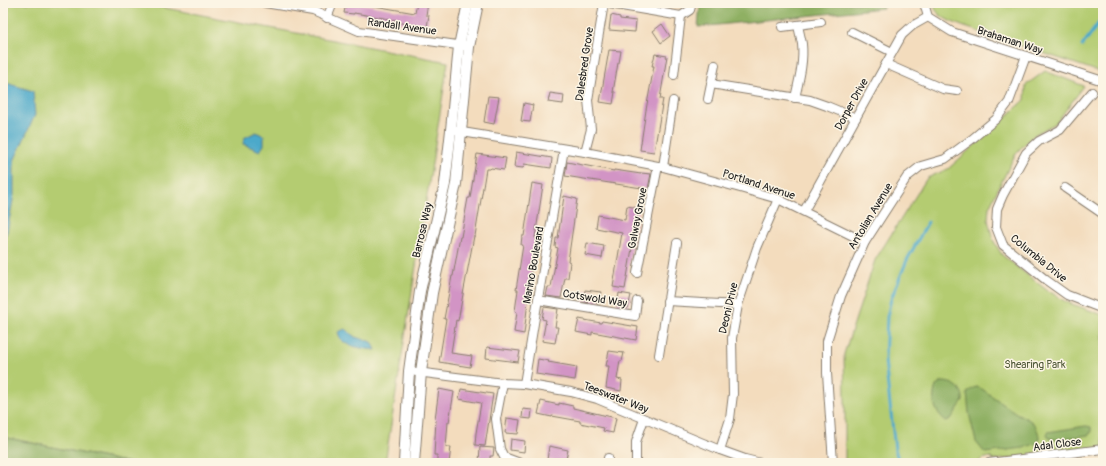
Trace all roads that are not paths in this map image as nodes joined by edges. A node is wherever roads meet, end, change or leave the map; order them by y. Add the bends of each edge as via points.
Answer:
1 (265, 3) edge
2 (333, 3) edge
3 (468, 3) edge
4 (478, 3) edge
5 (604, 3) edge
6 (692, 3) edge
7 (924, 3) edge
8 (681, 16) junction
9 (928, 17) junction
10 (327, 18) junction
11 (821, 22) dead end
12 (798, 25) junction
13 (782, 27) dead end
14 (852, 32) dead end
15 (464, 46) junction
16 (892, 52) junction
17 (1026, 56) junction
18 (886, 64) junction
19 (715, 66) dead end
20 (674, 76) dead end
21 (1103, 82) edge
22 (711, 84) junction
23 (957, 91) dead end
24 (1092, 92) dead end
25 (795, 98) junction
26 (708, 99) dead end
27 (673, 101) dead end
28 (856, 118) junction
29 (451, 130) junction
30 (462, 132) junction
31 (564, 149) junction
32 (585, 152) junction
33 (661, 166) junction
34 (1065, 188) dead end
35 (778, 199) junction
36 (804, 211) junction
37 (1103, 213) edge
38 (865, 242) junction
39 (677, 243) dead end
40 (637, 273) dead end
41 (538, 300) junction
42 (637, 301) dead end
43 (667, 301) junction
44 (738, 305) junction
45 (1103, 309) edge
46 (659, 355) dead end
47 (409, 371) junction
48 (421, 372) junction
49 (503, 383) junction
50 (524, 384) junction
51 (644, 419) junction
52 (1103, 449) edge
53 (720, 450) junction
54 (744, 461) edge
55 (404, 463) edge
56 (414, 463) edge
57 (520, 463) edge
58 (636, 463) edge
59 (761, 463) edge
60 (833, 463) edge
61 (989, 463) edge

1 - 10 street, Randall Avenue via 313,11
2 - 10 street
3 - 15 street, Barrosa Way
4 - 15 street, Barrosa Way
5 - 8 street
5 - 32 street, Dalesbred Grove via 588,100 591,129
6 - 8 street via 690,10
7 - 9 street
8 - 20 street
9 - 16 street, Dorper Drive via 902,35
9 - 17 street, Brahaman Way via 952,32
10 - 15 street, Randall Avenue via 359,31
11 - 12 street
12 - 13 street
12 - 25 street via 802,43 802,62
14 - 16 street
15 - 29 street, Barrosa Way
15 - 30 street, Barrosa Way
16 - 18 street, Dorper Drive
17 - 21 street, Brahaman Way
17 - 38 street, Antolian Avenue via 1009,102 996,120 945,159 921,166 907,177
18 - 23 street via 943,89
18 - 28 street, Dorper Drive
19 - 22 street
22 - 25 street
22 - 26 street
24 - 45 street, Columbia Drive via 1060,130 1039,141 1026,153 997,209 996,227 1002,245 1046,280 1067,295
25 - 28 street via 810,100
27 - 33 street
28 - 36 street, Dorper Drive
29 - 30 street, Portland Avenue
29 - 47 street, Barrosa Way via 445,184 420,291
30 - 31 street, Portland Avenue
30 - 48 street, Barrosa Way via 456,184 432,293
31 - 32 street, Portland Avenue
31 - 41 street, Marino Boulevard
32 - 33 street, Portland Avenue
33 - 35 street, Portland Avenue
33 - 40 street, Galway Grove
34 - 37 street
35 - 36 street, Portland Avenue
35 - 44 street, Deoni Drive via 756,248
36 - 38 street, Portland Avenue
38 - 60 street, Antolian Avenue via 841,296 828,341 826,373
39 - 43 street
41 - 42 street, Cotswold Way via 635,316
41 - 50 street, Marino Boulevard
43 - 44 street
43 - 46 street
44 - 53 street, Deoni Drive via 732,338 733,394 730,419
47 - 48 street, Teeswater Way
47 - 55 street, Barrosa Way
48 - 49 street, Teeswater Way
48 - 56 street, Barrosa Way
49 - 50 street, Teeswater Way
49 - 57 street via 496,419 500,449 504,457
50 - 51 street, Teeswater Way via 597,399
51 - 53 street, Teeswater Way
51 - 58 street via 636,442
52 - 61 street, Adal Close
53 - 54 street, Teeswater Way
54 - 59 street, Teeswater Way

